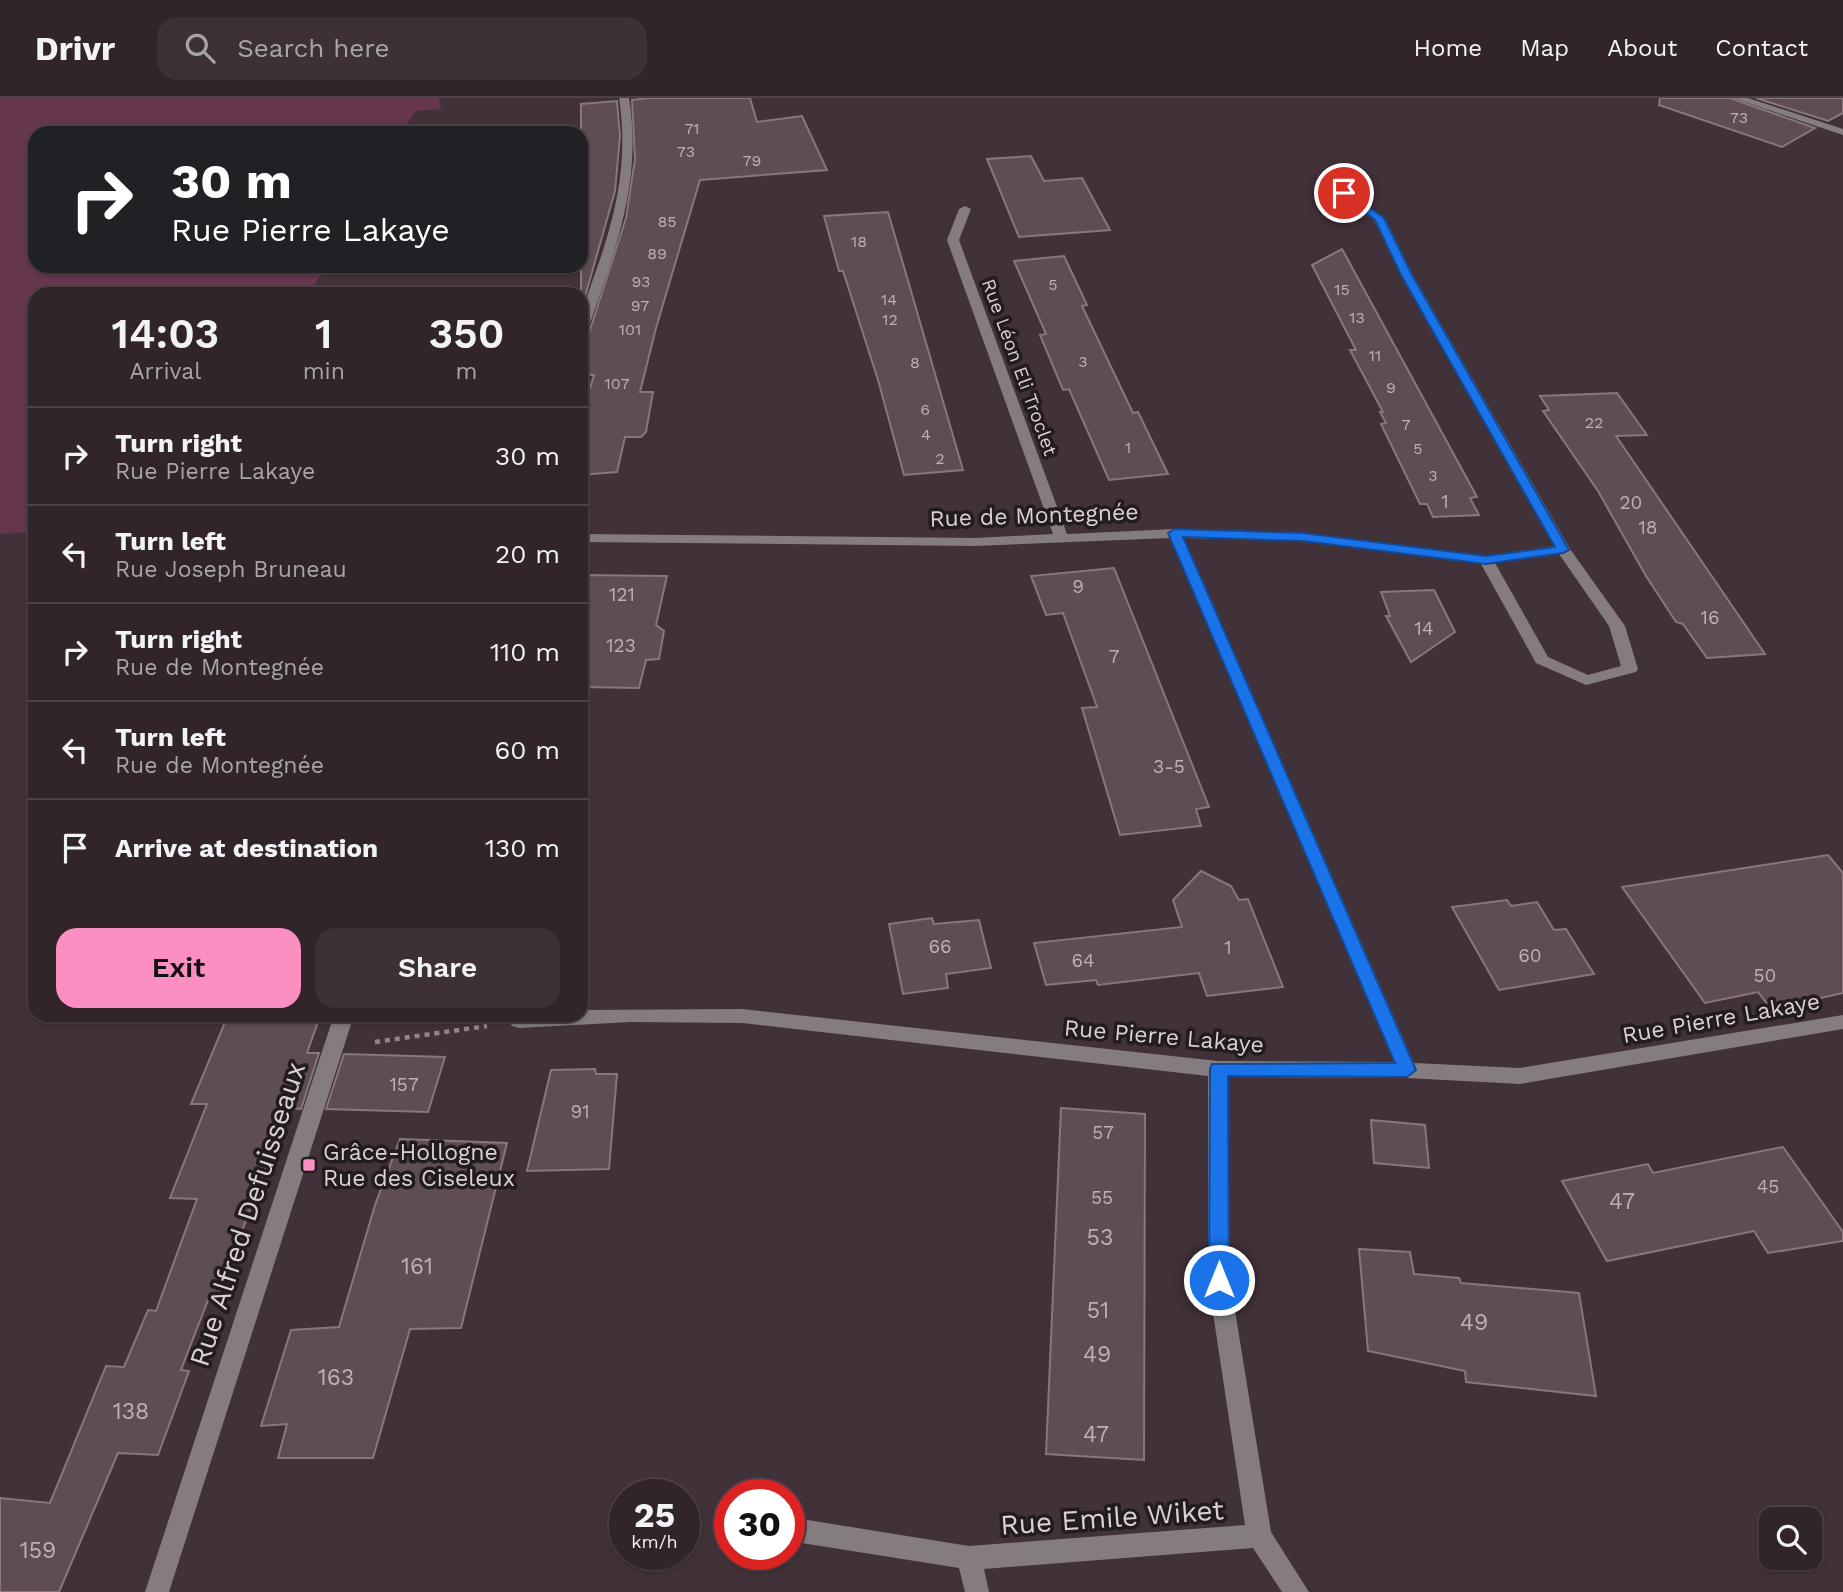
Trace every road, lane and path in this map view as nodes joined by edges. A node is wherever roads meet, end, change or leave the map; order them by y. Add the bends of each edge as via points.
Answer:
1 (624, 98) edge
2 (1738, 98) edge
3 (1843, 132) edge
4 (1326, 180) dead end
5 (965, 209) dead end
6 (588, 310) edge
7 (1175, 533) junction
8 (1061, 537) junction
9 (588, 538) edge
10 (1563, 550) junction
11 (1486, 560) junction
12 (588, 1017) edge
13 (1843, 1021) edge
14 (341, 1022) edge
15 (512, 1022) edge
16 (332, 1048) junction
17 (1219, 1069) junction
18 (1407, 1070) junction
19 (805, 1532) edge
20 (1259, 1536) junction
21 (969, 1558) junction
22 (157, 1592) edge
23 (977, 1592) edge
24 (1297, 1592) edge

1 - 6 street via 628,182
2 - 3 street
4 - 10 street via 1379,218
5 - 8 street, Rue Léon Eli Troclet via 953,240
7 - 8 street, Rue de Montegnée
7 - 11 street, Rue de Montegnée via 1303,537
7 - 18 street
8 - 9 street, Rue de Montegnée via 975,542
10 - 11 street, Rue de Montegnée
10 - 11 street via 1617,626 1630,669 1586,680 1542,660
12 - 17 street, Rue Pierre Lakaye via 742,1016
13 - 18 street, Rue Pierre Lakaye via 1520,1076
14 - 16 street, Rue Alfred Defuisseaux
15 - 16 path
16 - 22 street, Rue Alfred Defuisseaux
17 - 18 street, Rue Pierre Lakaye
17 - 20 street via 1219,1280
19 - 21 street, Rue Emile Wiket
20 - 21 street, Rue Emile Wiket
20 - 24 street
21 - 23 street

